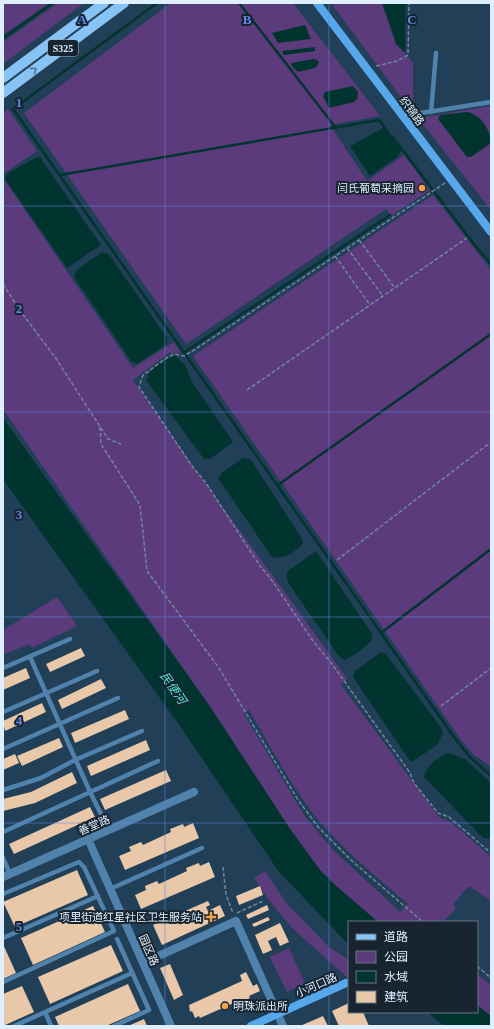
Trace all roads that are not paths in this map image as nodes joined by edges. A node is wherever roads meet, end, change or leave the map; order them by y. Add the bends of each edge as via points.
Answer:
1 (104, 3) edge
2 (124, 3) edge
3 (316, 3) edge
4 (436, 53) dead end
5 (3, 78) edge
6 (3, 93) edge
7 (491, 102) edge
8 (431, 112) junction
9 (402, 116) junction
10 (491, 232) edge
11 (70, 639) dead end
12 (30, 657) junction
13 (3, 668) edge
14 (97, 671) dead end
15 (47, 694) junction
16 (118, 698) dead end
17 (3, 712) edge
18 (60, 725) junction
19 (142, 732) dead end
20 (3, 749) edge
21 (75, 760) junction
22 (158, 761) dead end
23 (3, 790) edge
24 (90, 792) junction
25 (194, 792) dead end
26 (109, 830) junction
27 (3, 832) edge
28 (88, 839) junction
29 (202, 848) dead end
30 (3, 858) edge
31 (7, 876) edge
32 (110, 889) junction
33 (3, 894) edge
34 (98, 896) junction
35 (3, 938) edge
36 (117, 939) dead end
37 (143, 963) junction
38 (132, 973) junction
39 (3, 982) edge
40 (346, 983) dead end
41 (45, 1012) junction
42 (277, 1014) junction
43 (14, 1026) edge
44 (51, 1026) edge
45 (114, 1026) edge
46 (171, 1026) edge
47 (251, 1026) edge
48 (283, 1026) edge

1 - 5 main road, S325
6 -> 2 main road, S325
3 - 9 street, 织锦路
4 - 8 lane
7 - 8 lane
8 - 9 lane
9 - 10 street, 织锦路
11 - 12 lane
12 - 13 lane
12 - 15 lane
14 - 15 lane
15 - 17 lane
15 - 18 lane
16 - 18 lane
18 - 20 lane
18 - 21 lane
19 - 21 lane
21 - 23 lane via 41,778
21 - 24 lane
22 - 24 lane
24 - 26 lane
24 - 27 lane
25 - 26 street, 善堂路
26 - 28 street, 善堂路
28 - 31 street, 善堂路
28 - 32 street, 园区路
29 - 32 lane
30 - 31 lane
32 - 37 street, 园区路
33 - 34 lane via 79,862
34 - 35 lane
34 - 39 lane via 114,931
36 - 38 lane
37 - 42 street via 236,921
37 - 46 street, 园区路
38 - 41 lane
38 - 45 lane via 149,1010
40 - 42 street, 小河口路
41 - 43 lane
41 - 44 lane
42 - 47 street, 小河口路
42 - 48 street

